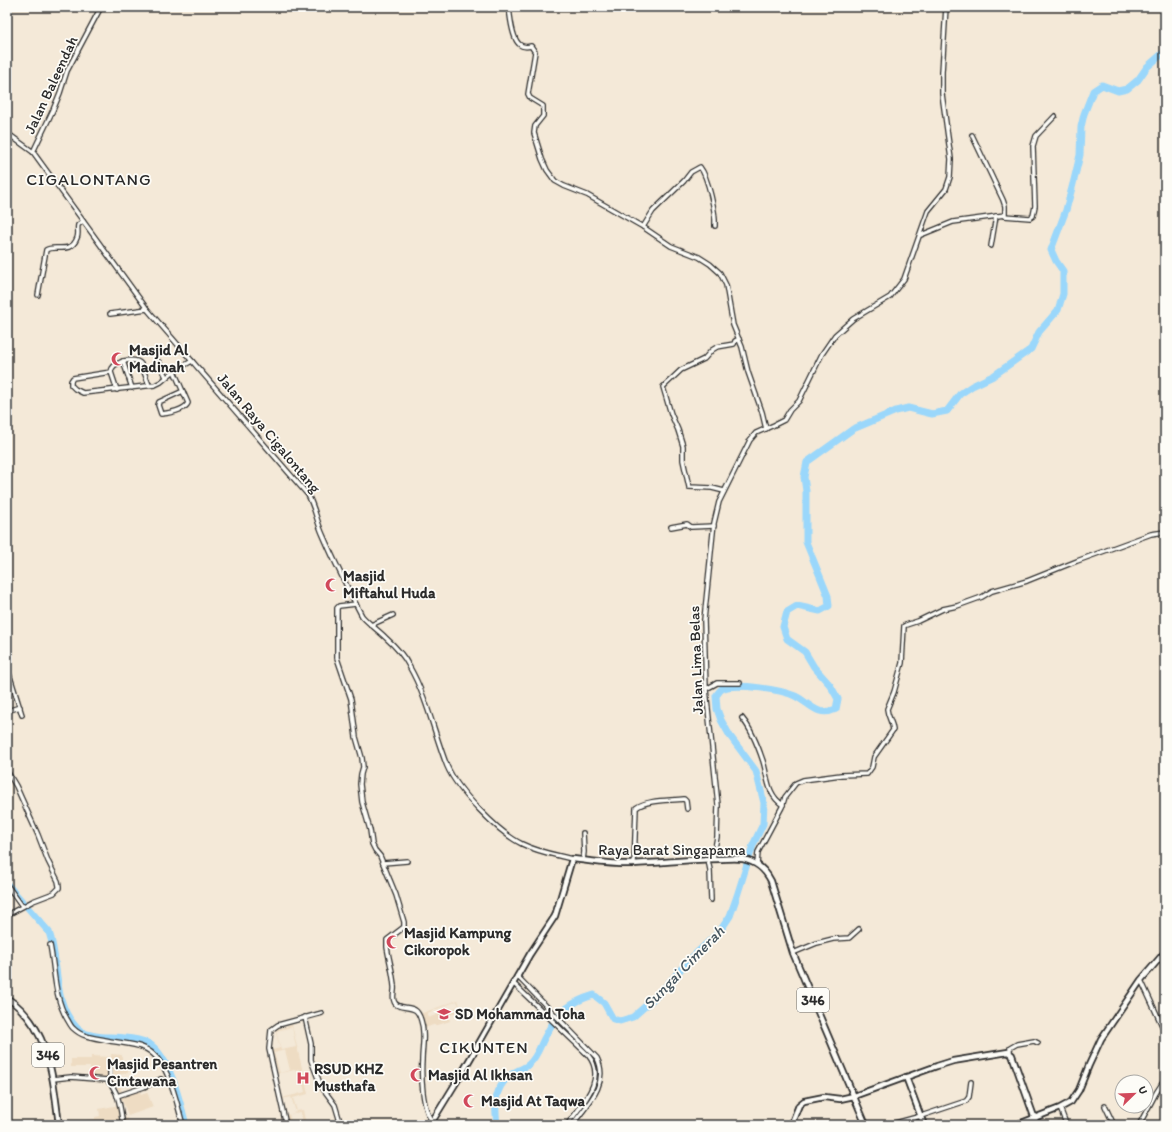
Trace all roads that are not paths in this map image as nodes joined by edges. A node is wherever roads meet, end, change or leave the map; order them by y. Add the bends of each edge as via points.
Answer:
1 (101, 7) edge
2 (509, 7) edge
3 (946, 7) edge
4 (1055, 116) dead end
5 (7, 133) edge
6 (972, 135) dead end
7 (33, 152) junction
8 (1003, 215) junction
9 (996, 216) junction
10 (83, 221) junction
11 (715, 226) dead end
12 (643, 227) junction
13 (921, 235) junction
14 (991, 246) dead end
15 (38, 295) dead end
16 (147, 309) junction
17 (110, 314) dead end
18 (739, 338) junction
19 (123, 361) junction
20 (192, 361) junction
21 (159, 362) dead end
22 (174, 371) junction
23 (111, 372) junction
24 (166, 377) junction
25 (149, 385) junction
26 (132, 388) junction
27 (117, 390) junction
28 (183, 391) junction
29 (766, 429) junction
30 (724, 491) junction
31 (714, 526) junction
32 (671, 527) dead end
33 (1165, 532) edge
34 (356, 604) junction
35 (393, 615) dead end
36 (371, 625) junction
37 (7, 667) edge
38 (740, 683) dead end
39 (706, 689) junction
40 (20, 707) junction
41 (7, 711) edge
42 (22, 714) dead end
43 (742, 718) dead end
44 (7, 771) edge
45 (783, 805) junction
46 (687, 809) dead end
47 (583, 833) dead end
48 (572, 859) junction
49 (711, 859) junction
50 (583, 860) junction
51 (407, 861) dead end
52 (383, 864) junction
53 (634, 864) junction
54 (756, 864) junction
55 (7, 885) edge
56 (711, 900) dead end
57 (24, 906) junction
58 (7, 915) edge
59 (859, 929) dead end
60 (50, 945) dead end
61 (1165, 952) edge
62 (793, 953) junction
63 (1160, 958) junction
64 (1165, 963) edge
65 (518, 976) junction
66 (1141, 980) junction
67 (514, 984) junction
68 (7, 998) edge
69 (322, 1013) dead end
70 (306, 1017) junction
71 (559, 1019) junction
72 (555, 1023) junction
73 (1165, 1032) edge
74 (1038, 1043) dead end
75 (1010, 1052) junction
76 (110, 1068) dead end
77 (906, 1077) junction
78 (53, 1079) junction
79 (161, 1079) dead end
80 (1165, 1079) edge
81 (107, 1080) junction
82 (971, 1082) dead end
83 (117, 1096) junction
84 (854, 1096) junction
85 (1105, 1106) dead end
86 (1060, 1108) junction
87 (578, 1110) junction
88 (581, 1113) junction
89 (921, 1116) junction
90 (1034, 1118) junction
91 (122, 1119) dead end
92 (1065, 1121) dead end
93 (431, 1123) edge
94 (59, 1125) edge
95 (183, 1125) edge
96 (286, 1125) edge
97 (341, 1125) edge
98 (567, 1125) edge
99 (572, 1125) edge
100 (791, 1125) edge
101 (866, 1125) edge
102 (888, 1125) edge
103 (924, 1125) edge
104 (1016, 1125) edge
105 (1037, 1125) edge
106 (1114, 1125) edge
107 (1139, 1125) edge

1 - 7 street, Jalan Baleendah via 67,71 53,110
2 - 12 street via 514,37 519,44 531,46 535,52 528,94 544,109 542,119 534,126 534,131 550,175 555,181 583,193
3 - 13 street, Jalan Lima Belas via 942,94 952,159 946,188 928,212
4 - 8 street via 1036,136 1033,146 1033,216 1030,218
5 - 7 street, Jalan Raya Cigalontang
6 - 8 street via 1002,200 1006,213
7 - 10 street, Jalan Raya Cigalontang
8 - 9 street
9 - 13 street via 953,222
9 - 14 street
10 - 15 street via 78,225 78,238 73,244 66,248 46,250
10 - 16 street, Jalan Raya Cigalontang
11 - 12 street via 712,201 700,167 691,172 653,211
12 - 18 street via 672,246 699,257 720,273 725,282 732,324
13 - 29 street, Jalan Lima Belas via 904,279 890,297 854,319 834,335 799,401 784,420
16 - 17 street
16 - 20 street, Jalan Raya Cigalontang
18 - 29 street
18 - 30 street via 734,344 712,350 704,359 681,370 663,387 683,446 683,460 689,487
19 - 23 street via 112,368
19 - 25 street via 139,362
19 - 26 street
20 - 22 street
20 - 34 street, Jalan Raya Cigalontang via 308,495 327,545
21 - 24 street
22 - 24 street
22 - 28 street
23 - 27 street
23 - 27 street via 74,378 71,385 83,393
24 - 25 street via 158,383
25 - 26 street
26 - 27 street
28 - 28 street via 187,406 161,414 159,402
29 - 30 street, Jalan Lima Belas via 756,433 750,440
30 - 31 street, Jalan Lima Belas
31 - 32 street via 691,527 686,524
31 - 39 street, Jalan Lima Belas via 704,620
33 - 45 street via 1151,534 992,591 904,626 902,663 887,709 893,730 874,757 870,770 867,774 841,775 796,783 787,794
34 - 36 street, Jalan Raya Cigalontang
34 - 52 street via 337,608 337,658 351,698 356,737 362,758 362,802 372,844
35 - 36 street
36 - 48 street, Jalan Raya Cigalontang via 386,638 409,666 420,688 448,769 468,796 510,837 532,848
37 - 40 street
38 - 39 street via 721,682
39 - 49 street, Jalan Lima Belas via 718,804 717,837
40 - 41 street
40 - 42 street
43 - 45 street via 760,753 770,790 776,800
44 - 57 street via 59,883 59,888 54,893
45 - 54 street via 758,852
46 - 53 street via 684,799 666,800 636,808
47 - 50 street
48 - 50 main road, Raya Barat Singaparna / 346
48 - 65 main road via 554,916
49 - 53 main road, Raya Barat Singaparna / 346
49 - 54 main road, Raya Barat Singaparna / 346 via 742,859
49 - 56 street, Jalan Lima Belas
50 - 53 main road, Raya Barat Singaparna / 346
51 - 52 street
52 - 93 street via 404,922 404,927 387,940 395,988 393,999 397,1005 415,1010 422,1025 423,1091
54 - 62 main road, Raya Barat Singaparna / 346 via 767,873 774,888
55 - 57 street
57 - 58 street
59 - 62 street via 849,938 818,943
60 - 95 street via 61,1009 73,1029 91,1038 145,1048 157,1057 169,1078
61 - 63 main road
62 - 84 main road, 346
63 - 64 street
63 - 66 main road
65 - 67 main road
65 - 71 street
66 - 73 street
66 - 86 main road via 1101,1039 1076,1096
67 - 72 street
67 - 93 main road
68 - 78 main road, 346 via 24,1012 36,1030 48,1058
69 - 70 street
70 - 96 street via 274,1026 269,1039 269,1050
70 - 97 street via 311,1060 321,1086 335,1105
71 - 72 street
71 - 88 street via 596,1058 602,1071 600,1084
72 - 87 street via 592,1060 596,1074 595,1082
74 - 75 street via 1034,1041 1017,1044 1010,1048
75 - 77 main road via 953,1062
75 - 90 main road
76 - 81 street via 110,1077
77 - 84 main road
77 - 89 main road
78 - 81 street via 71,1077
78 - 94 main road, 346
79 - 83 street
80 - 107 street
81 - 83 street
82 - 89 street via 966,1101
83 - 91 street
84 - 100 main road via 840,1100 824,1097 804,1101 799,1105
84 - 101 main road, 346
85 - 106 street
86 - 90 main road
86 - 92 street
87 - 88 street
87 - 98 street
88 - 99 street
89 - 102 street
89 - 103 main road
90 - 104 main road
90 - 105 main road

